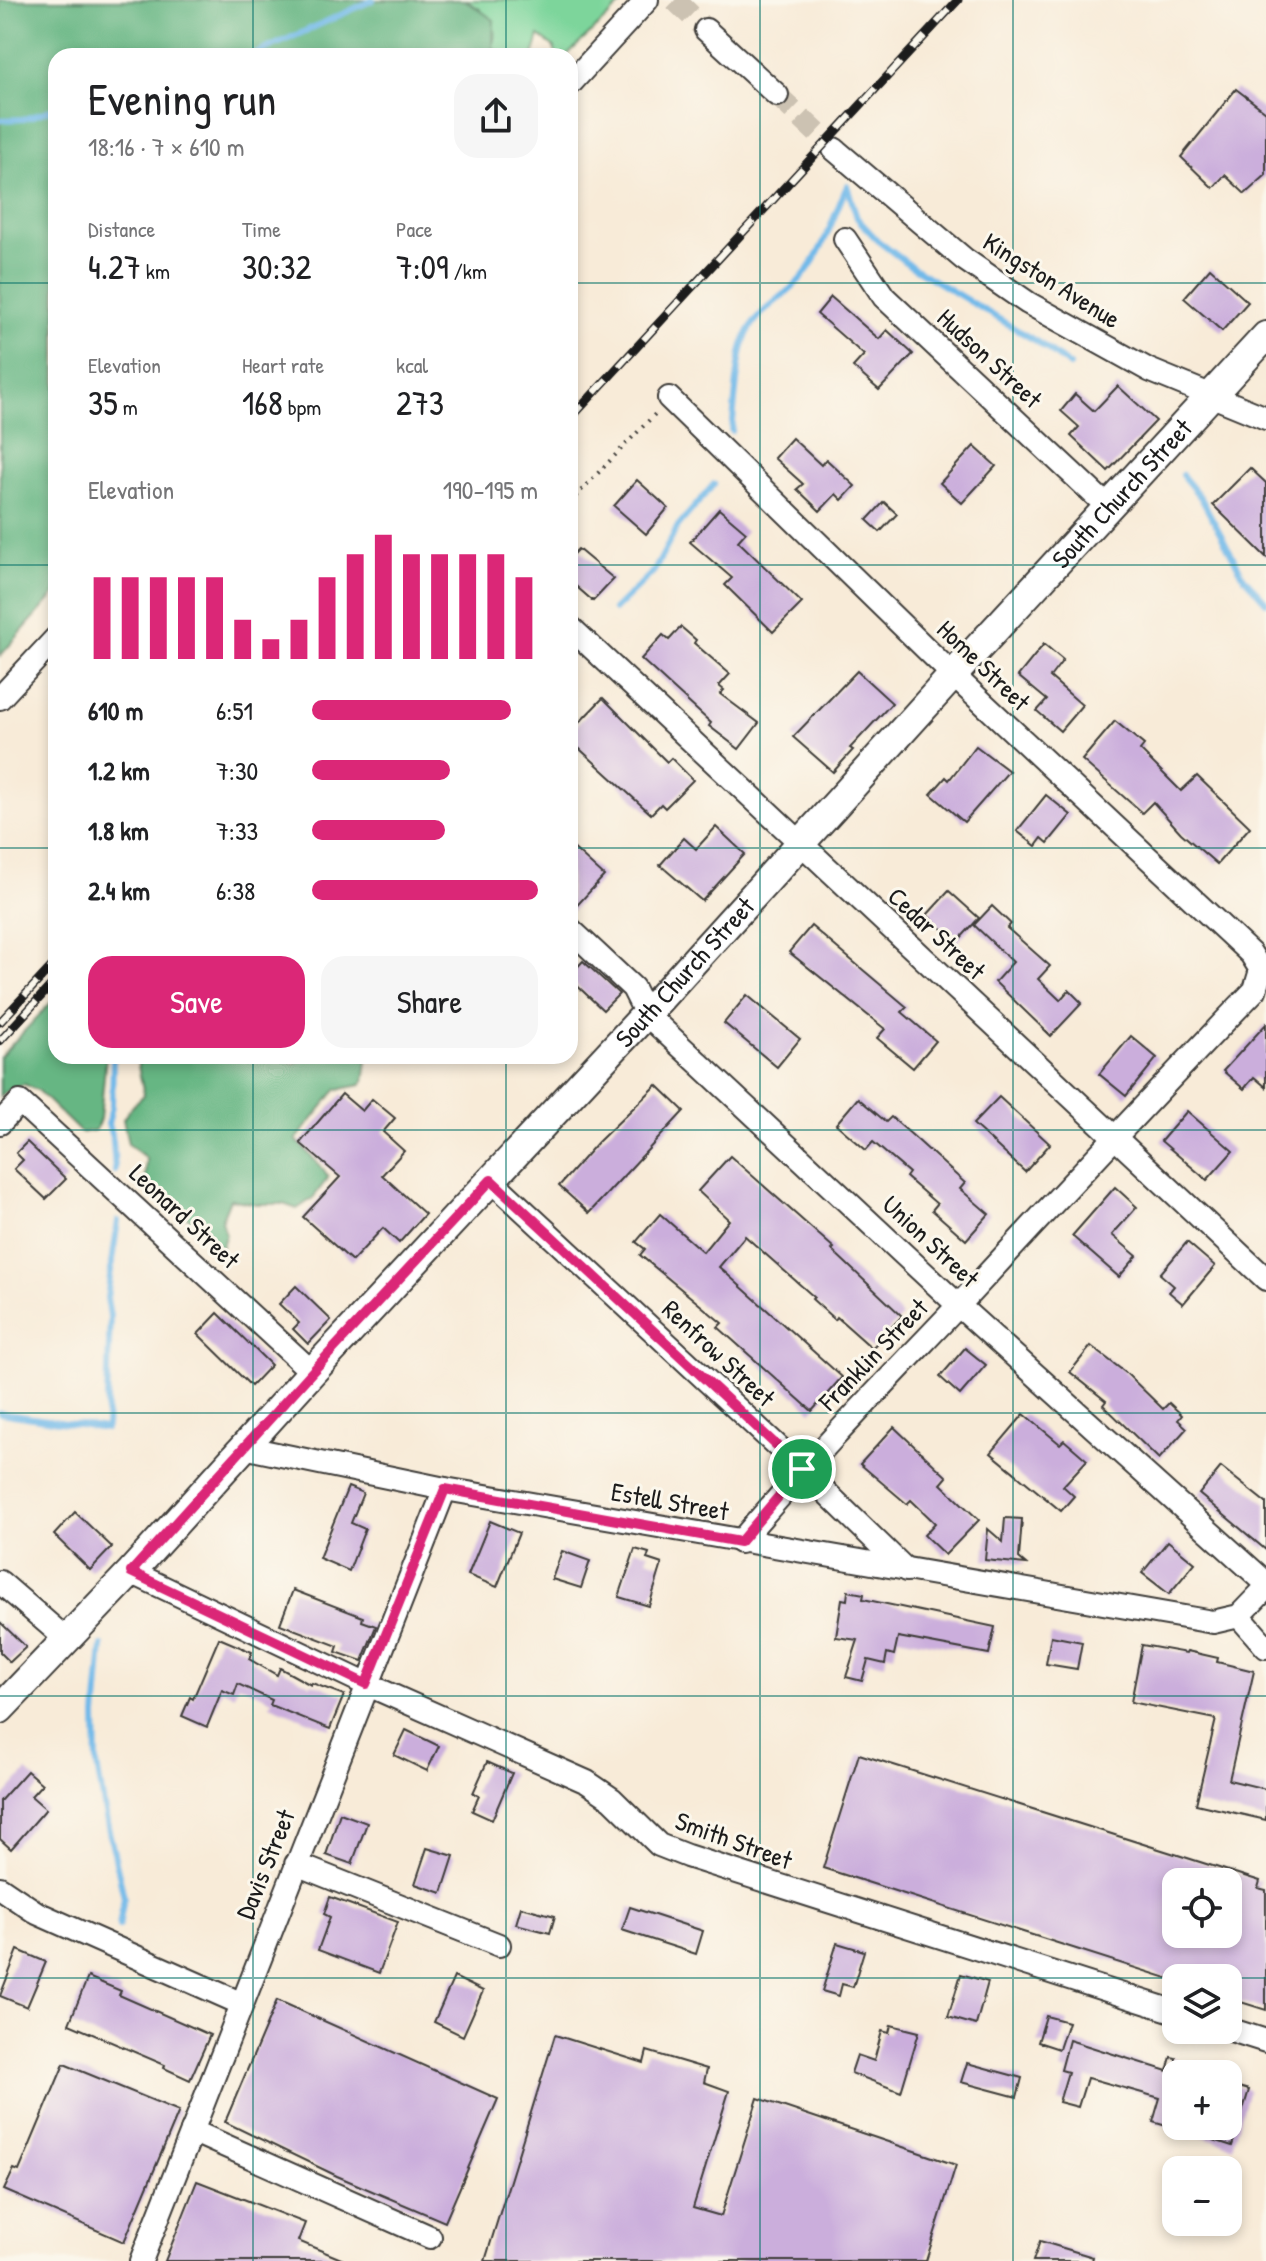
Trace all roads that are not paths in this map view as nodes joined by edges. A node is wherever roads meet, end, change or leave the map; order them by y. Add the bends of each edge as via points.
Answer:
1 (647, 0) edge
2 (706, 30) tunnel mouth
3 (578, 75) edge
4 (777, 95) tunnel mouth
5 (834, 149) tunnel mouth
6 (845, 239) dead end
7 (1266, 336) edge
8 (1210, 396) junction
9 (669, 398) road end
10 (1266, 418) edge
11 (1109, 508) junction
12 (578, 635) edge
13 (48, 647) edge
14 (953, 675) junction
15 (0, 698) edge
16 (799, 843) junction
17 (578, 936) edge
18 (1261, 970) joint
19 (646, 1014) junction
20 (0, 1123) edge
21 (1114, 1136) junction
22 (491, 1180) junction
23 (1266, 1279) edge
24 (958, 1305) junction
25 (312, 1372) junction
26 (243, 1447) junction
27 (802, 1469) junction
28 (445, 1489) junction
29 (740, 1542) junction
30 (906, 1570) junction
31 (131, 1572) junction
32 (0, 1582) edge
33 (1266, 1585) edge
34 (1239, 1616) junction
35 (66, 1639) junction
36 (1266, 1647) edge
37 (366, 1684) junction
38 (0, 1709) edge
39 (296, 1864) junction
40 (0, 1888) edge
41 (499, 1945) dead end
42 (240, 2003) junction
43 (1162, 2008) edge
44 (1242, 2033) edge
45 (1266, 2041) edge
46 (192, 2131) junction
47 (430, 2237) dead end
48 (141, 2261) edge

1 - 3 street
2 - 4 street
5 - 8 street, Kingston Avenue via 1001,287 1149,370
6 - 11 street, Hudson Street via 884,297
7 - 8 main road, South Church Street
8 - 10 street, Kingston Avenue
8 - 11 main road, South Church Street
9 - 14 street, Home Street
11 - 14 main road, South Church Street
12 - 16 street, Cedar Street
13 - 15 street
14 - 16 main road, South Church Street
14 - 18 street, Home Street via 1251,954
16 - 19 main road, South Church Street
16 - 21 street, Cedar Street
17 - 19 street, Union Street via 633,988
18 - 21 street, Franklin Street via 1255,990
19 - 22 main road, South Church Street
19 - 24 street, Union Street
20 - 25 street, Leonard Street via 20,1102
21 - 23 street, Cedar Street
21 - 24 street, Franklin Street
22 - 25 main road, South Church Street
22 - 27 street, Renfrow Street
24 - 27 street, Franklin Street
24 - 33 street, Union Street
25 - 26 main road, South Church Street
26 - 28 street, Estell Street
26 - 31 main road, South Church Street
27 - 29 street, Franklin Street
27 - 30 street, Renfrow Street
28 - 29 street, Estell Street
28 - 37 street, Davis Street
29 - 30 street, Estell Street
30 - 34 street, Estell Street via 1213,1622
31 - 35 main road, South Church Street
31 - 37 street, Smith Street
32 - 35 street
33 - 34 street
34 - 36 street
35 - 38 main road, South Church Street
37 - 39 street, Davis Street
37 - 43 street, Smith Street via 587,1782 659,1845 673,1851
39 - 41 street
39 - 42 street, Davis Street
40 - 42 street via 37,1913
42 - 46 street, Davis Street
44 - 45 street
46 - 47 street
46 - 48 street, Davis Street

